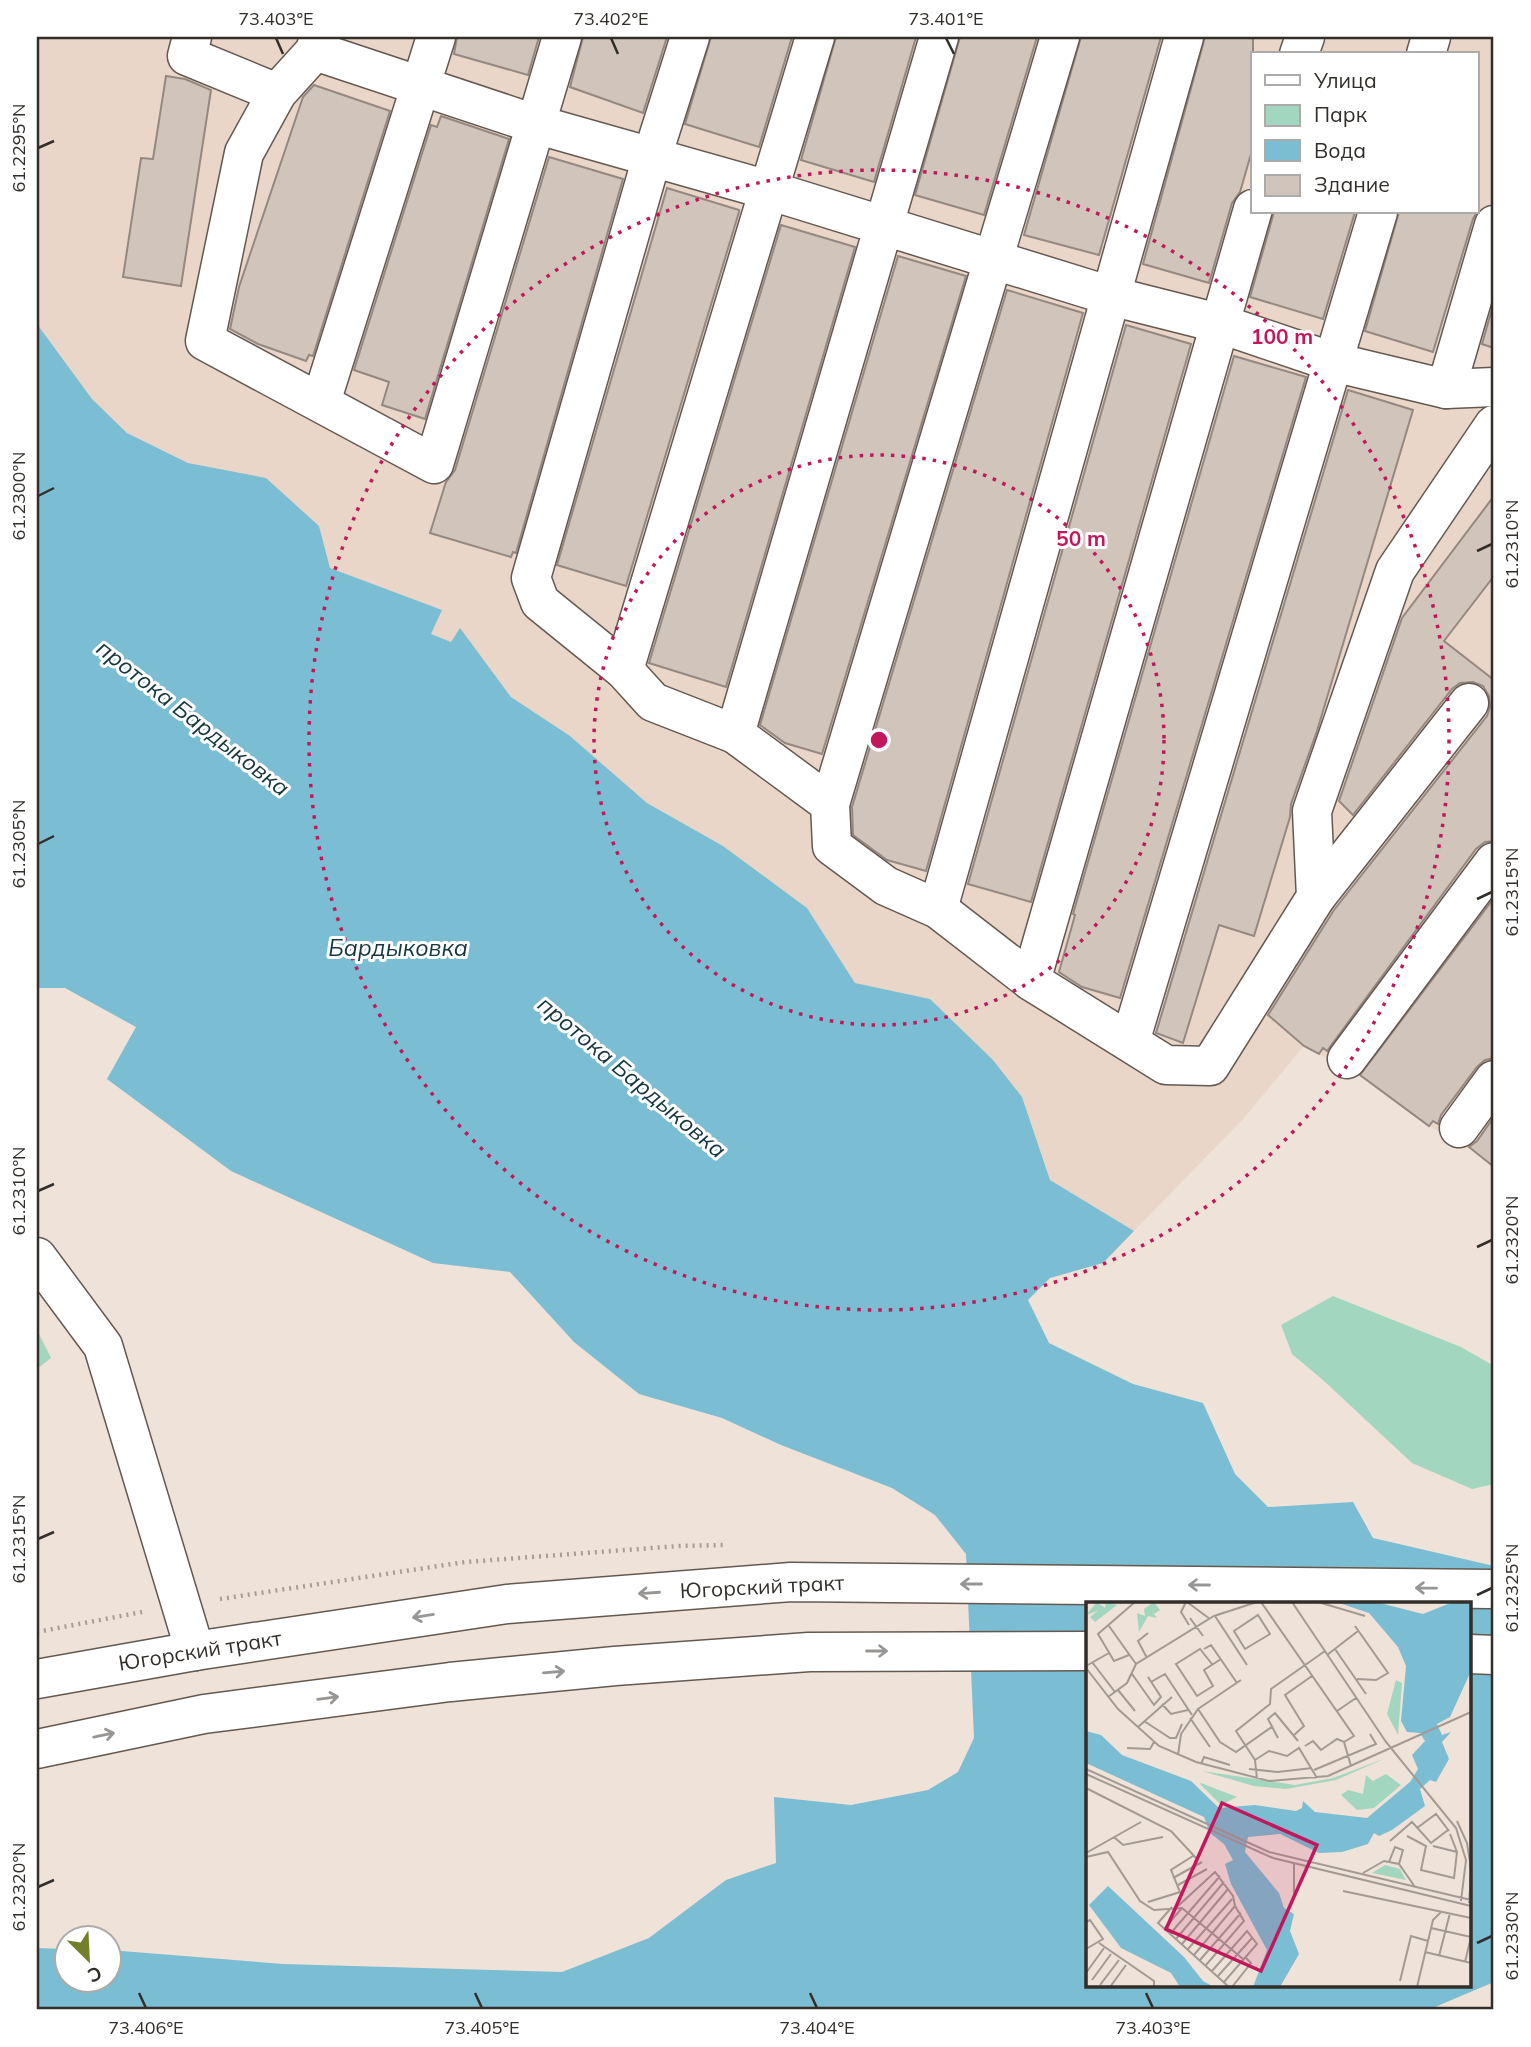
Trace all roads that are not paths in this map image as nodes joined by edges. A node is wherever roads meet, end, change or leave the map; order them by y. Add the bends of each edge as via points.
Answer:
1 (192, 37) edge
2 (436, 37) edge
3 (562, 37) edge
4 (690, 37) edge
5 (815, 37) edge
6 (939, 37) edge
7 (1060, 37) edge
8 (1184, 37) edge
9 (317, 44) edge
10 (421, 85) junction
11 (277, 93) junction
12 (535, 124) junction
13 (652, 157) junction
14 (768, 190) junction
15 (1251, 214) edge
16 (1377, 214) edge
17 (1494, 225) edge
18 (883, 226) junction
19 (994, 262) junction
20 (1111, 296) junction
21 (1218, 323) junction
22 (1333, 362) junction
23 (1494, 387) edge
24 (1446, 389) junction
25 (321, 402) junction
26 (1494, 425) edge
27 (624, 670) junction
28 (1469, 704) dead end
29 (735, 734) junction
30 (830, 804) junction
31 (1494, 862) edge
32 (1316, 897) junction
33 (938, 909) junction
34 (1031, 981) junction
35 (1130, 1042) junction
36 (1347, 1059) dead end
37 (1494, 1080) edge
38 (1459, 1128) dead end
39 (37, 1257) edge
40 (1494, 1588) edge
41 (195, 1651) junction
42 (1086, 1651) edge
43 (1472, 1654) edge
44 (1494, 1655) edge
45 (37, 1679) edge
46 (37, 1749) edge

1 - 11 main road via 187,56
2 - 10 main road
3 - 12 main road
4 - 13 main road
5 - 14 main road
6 - 18 main road
7 - 19 main road
8 - 20 main road
9 - 10 main road
9 - 11 main road
10 - 12 main road
10 - 25 main road
11 - 25 main road via 244,153 205,341
12 - 13 main road
12 - 25 main road via 434,464
13 - 14 main road
13 - 27 main road via 531,578 540,602
14 - 18 main road
14 - 27 main road
15 - 21 main road
16 - 22 main road
17 - 24 main road
18 - 19 main road
18 - 29 main road
19 - 20 main road
19 - 30 main road
20 - 21 main road
20 - 33 main road
21 - 22 main road
21 - 34 main road
22 - 24 main road
22 - 35 main road
23 - 24 main road
26 - 32 main road via 1395,571 1312,811
27 - 29 main road via 653,702
28 - 32 main road
29 - 30 main road
30 - 33 main road via 832,846 887,886
31 - 36 main road
32 - 35 main road via 1210,1066 1166,1065
33 - 34 main road
34 - 35 main road
37 - 38 main road
39 - 41 main road via 103,1346
40 -> 41 main road, Югорский тракт via 790,1583 507,1604
41 - 45 main road, Югорский тракт
46 -> 42 main road via 204,1714 450,1682 809,1652
43 - 44 main road

